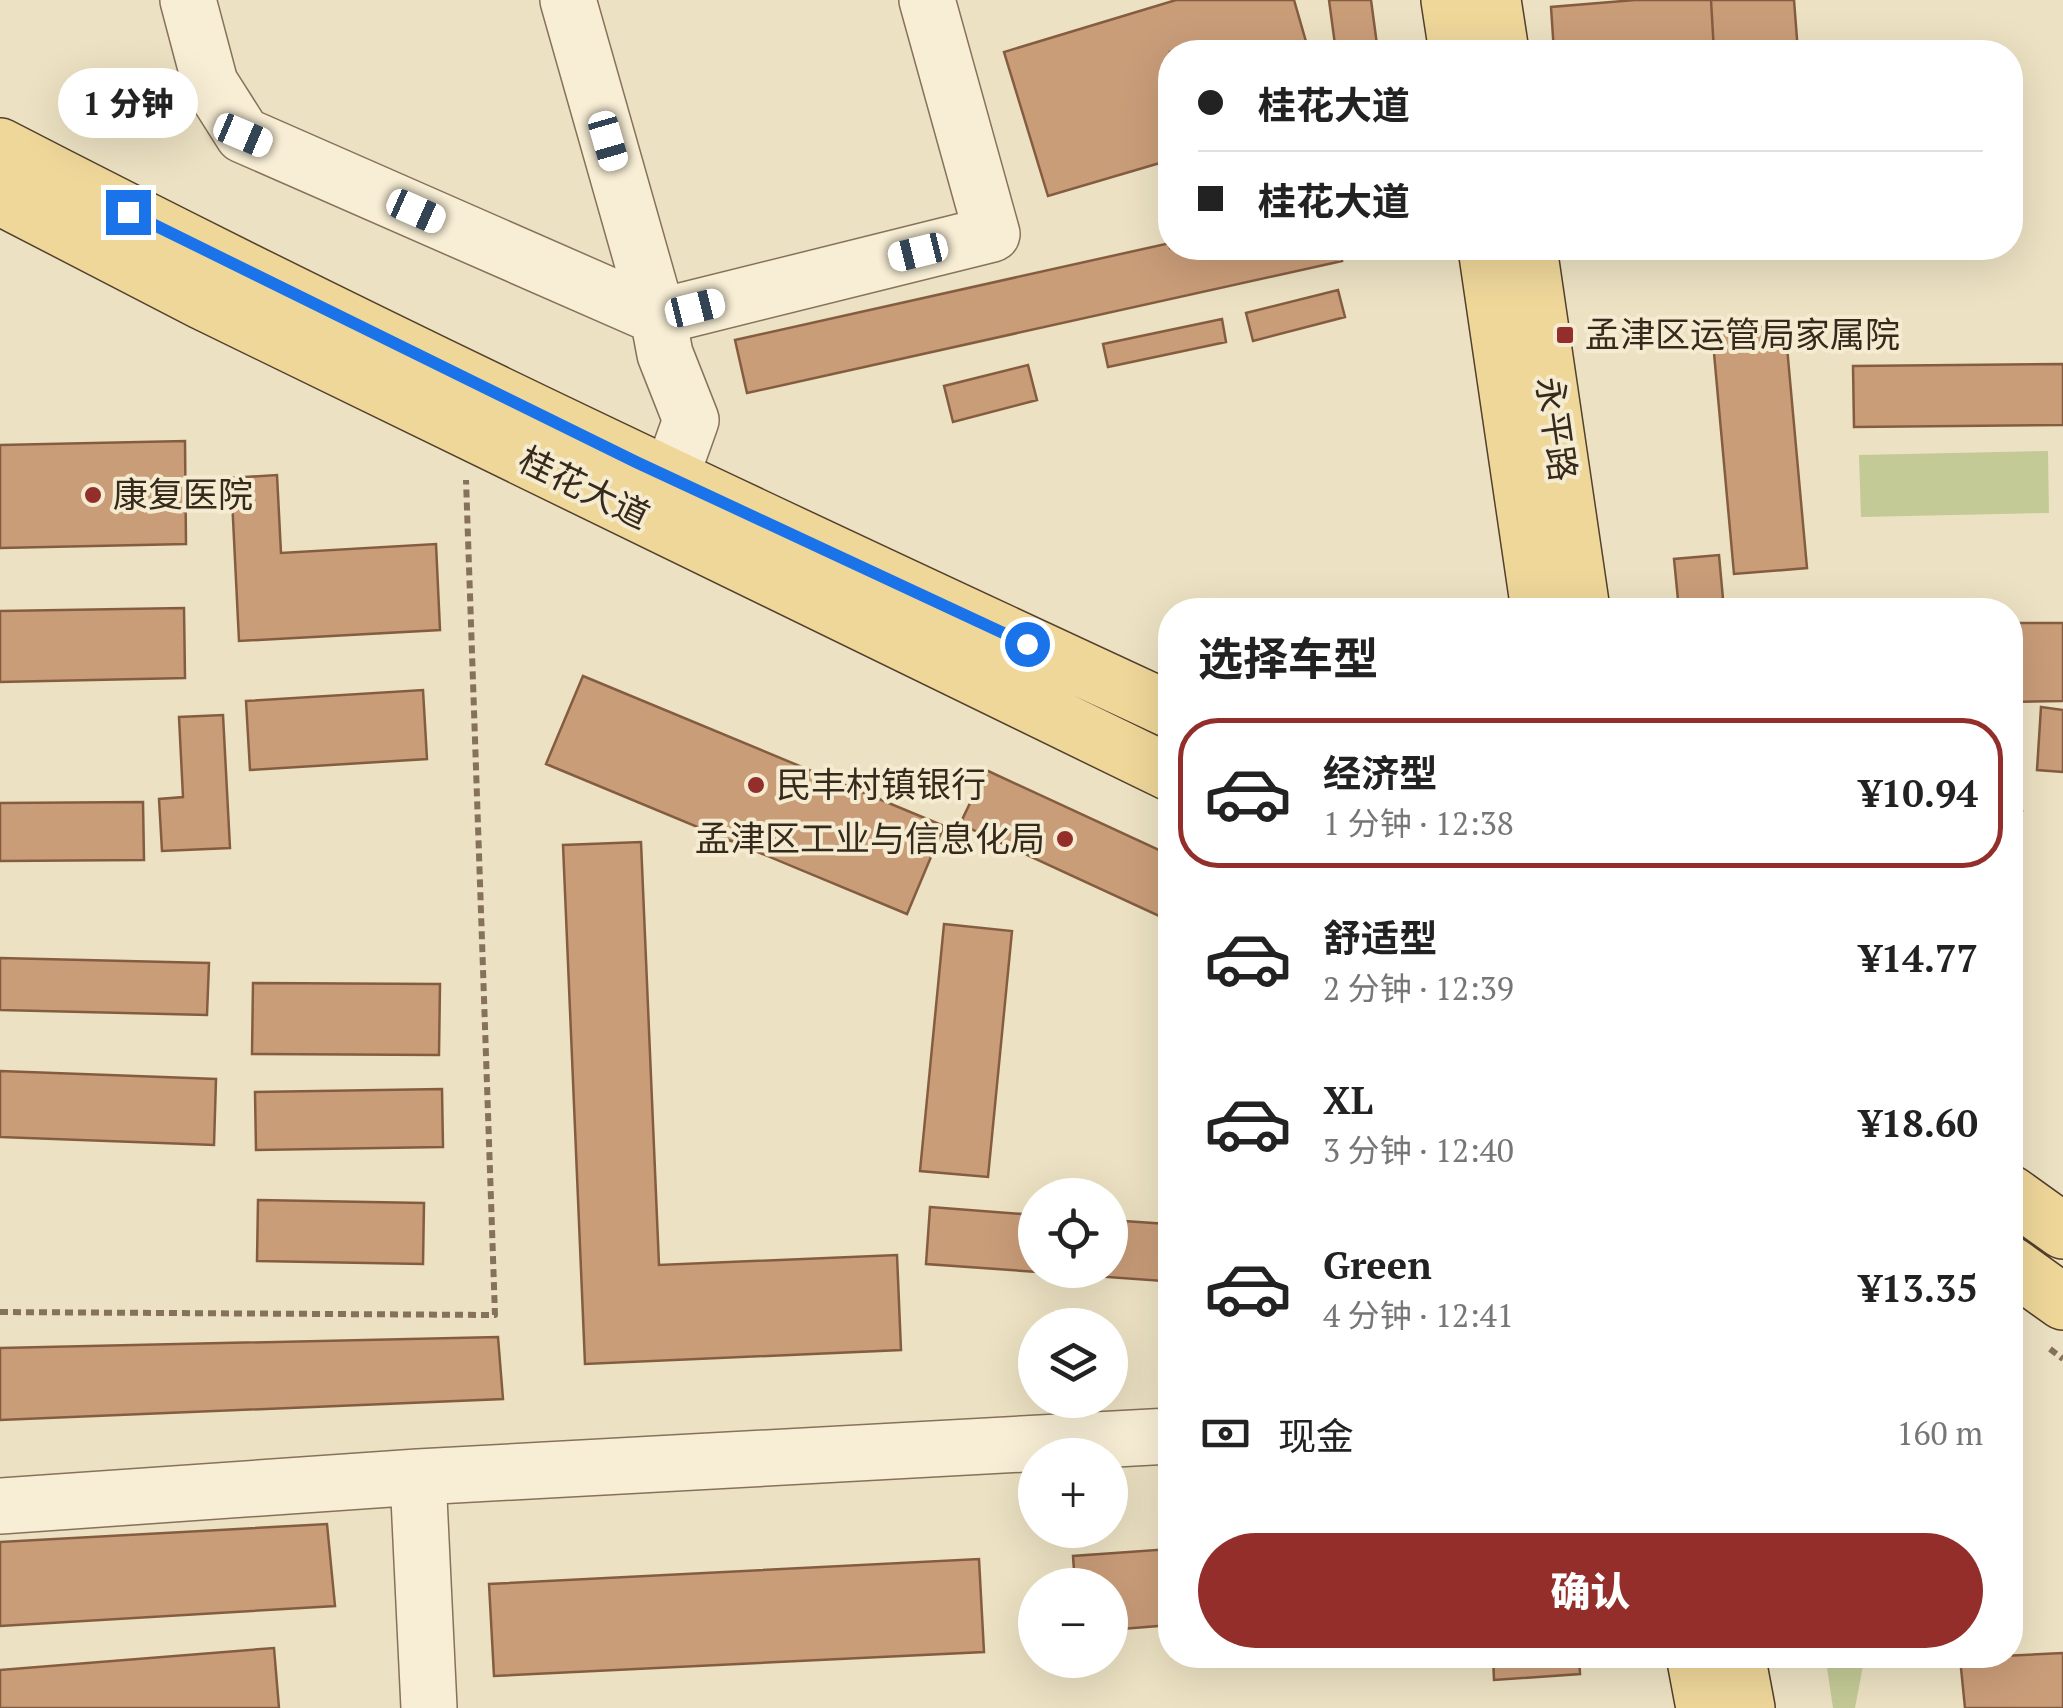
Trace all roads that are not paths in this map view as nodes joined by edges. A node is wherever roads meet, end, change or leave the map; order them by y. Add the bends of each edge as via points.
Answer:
1 (188, 0) edge
2 (568, 0) edge
3 (927, 0) edge
4 (1450, 0) edge
5 (1493, 0) edge
6 (1455, 40) edge
7 (1498, 40) edge
8 (0, 146) edge
9 (0, 198) edge
10 (1488, 260) edge
11 (1531, 260) edge
12 (658, 317) junction
13 (670, 479) junction
14 (1537, 598) edge
15 (1580, 598) edge
16 (1158, 704) edge
17 (1158, 767) edge
18 (2023, 1202) edge
19 (2063, 1230) edge
20 (2023, 1273) edge
21 (2063, 1302) edge
22 (1158, 1437) edge
23 (418, 1477) junction
24 (0, 1506) edge
25 (1696, 1668) edge
26 (1740, 1668) edge
27 (430, 1708) edge
28 (1704, 1708) edge
29 (1747, 1708) edge

1 - 12 street via 210,82 243,135
2 - 12 street
3 - 12 street via 992,234
4 - 6 main road
5 - 7 main road
8 - 13 main road, 桂花大道
9 - 17 main road, 桂花大道
10 - 14 main road, 永平路
11 - 15 main road, 永平路
12 - 13 street via 691,420
13 - 16 main road, 桂花大道
18 - 19 main road
20 - 21 main road
22 - 23 street
23 - 24 street
23 - 27 street
25 - 28 main road
26 - 29 main road

